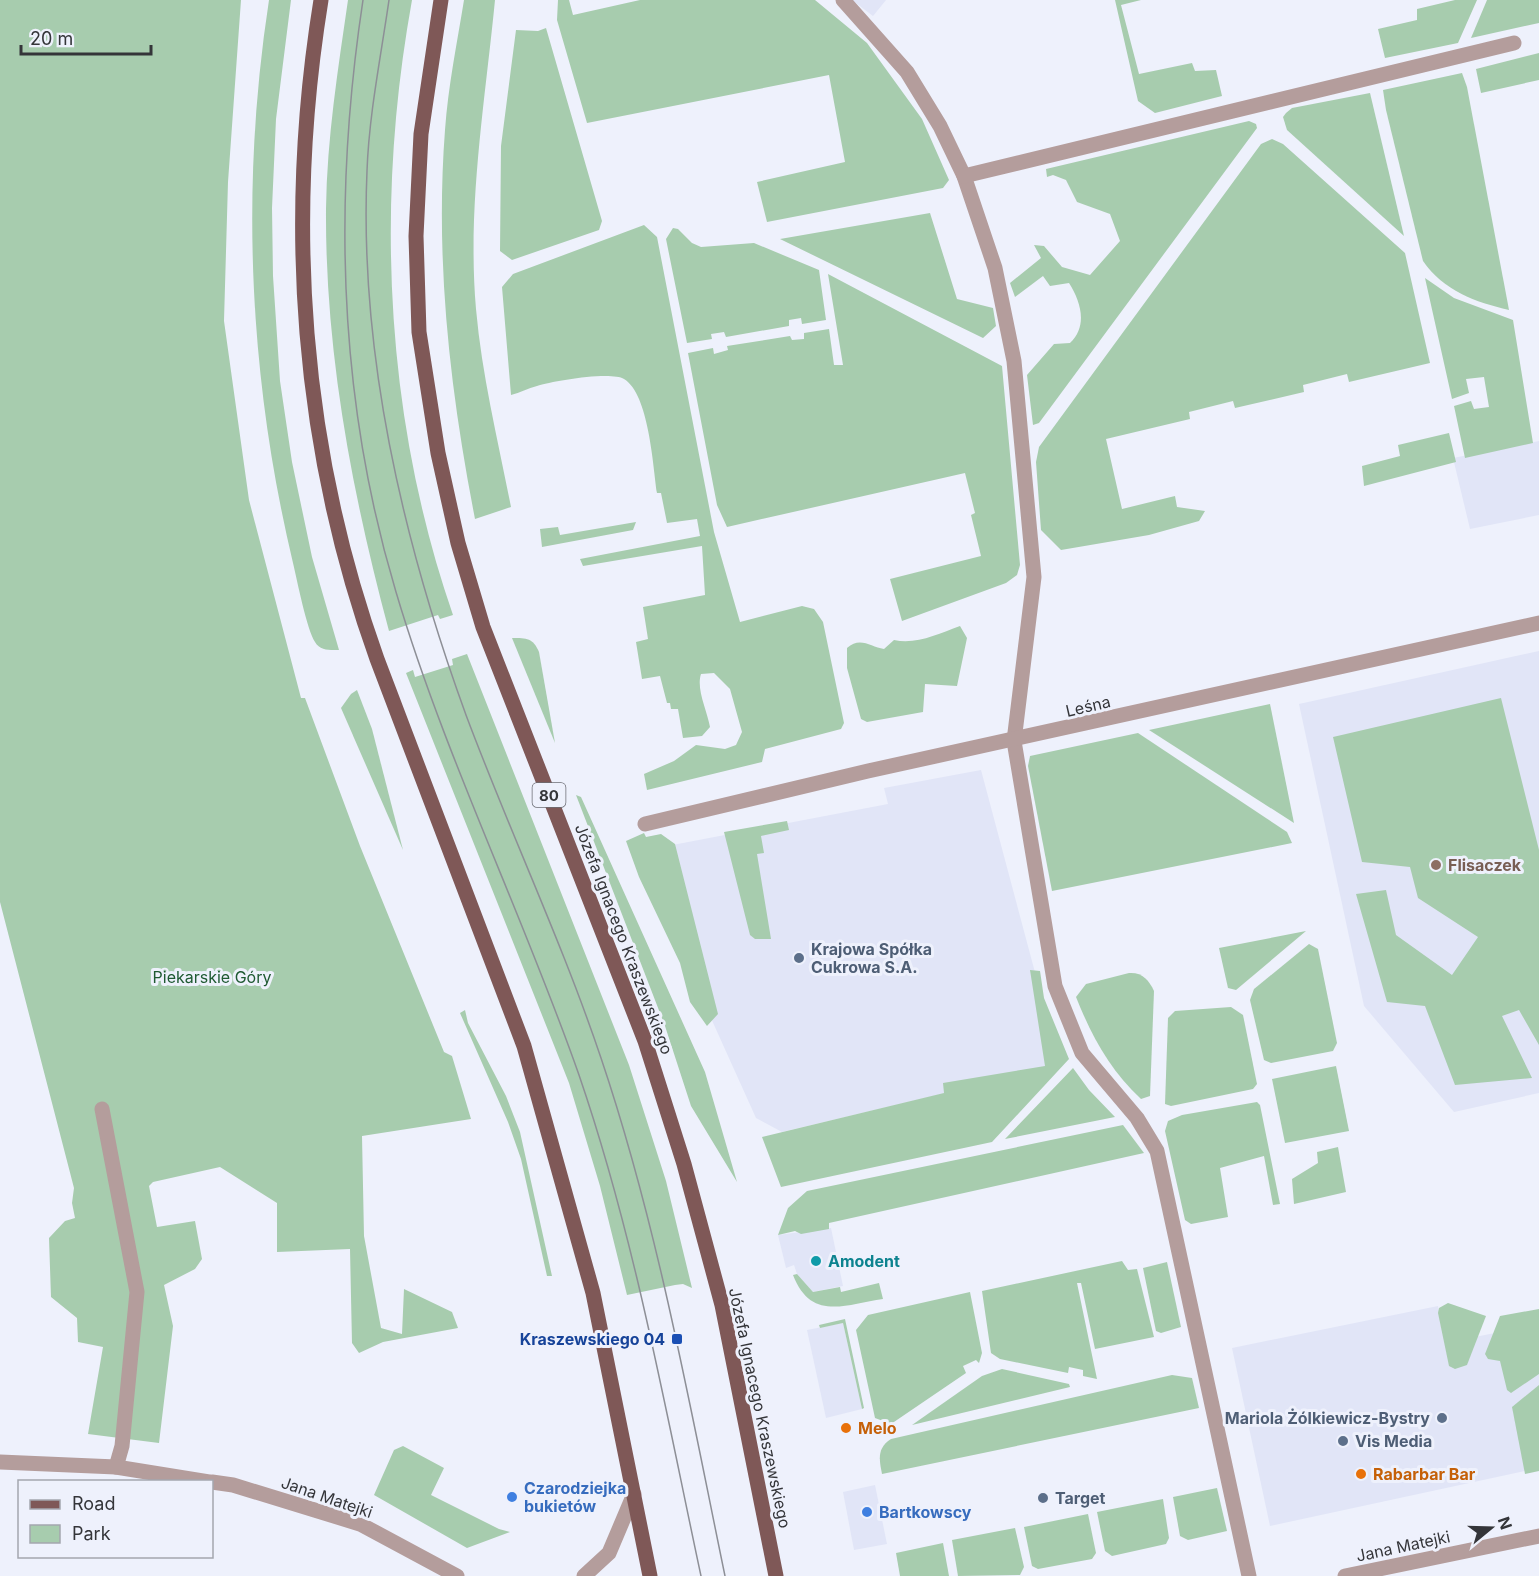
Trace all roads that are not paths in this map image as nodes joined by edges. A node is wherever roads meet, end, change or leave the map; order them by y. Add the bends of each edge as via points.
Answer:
1 (321, 0) edge
2 (441, 0) edge
3 (843, 0) edge
4 (1514, 43) dead end
5 (964, 176) junction
6 (1539, 623) edge
7 (1014, 741) junction
8 (645, 824) dead end
9 (102, 1109) dead end
10 (0, 1462) edge
11 (116, 1467) junction
12 (197, 1480) edge
13 (213, 1482) edge
14 (634, 1494) junction
15 (1539, 1536) edge
16 (457, 1576) edge
17 (584, 1576) edge
18 (650, 1576) edge
19 (776, 1576) edge
20 (1249, 1576) edge
21 (1346, 1576) edge

1 - 14 main road via 306,127 302,226 306,326 317,432 332,510 355,599 524,1046 593,1293
2 - 19 main road, Józefa Ignacego Kraszewskiego / 80 via 421,134 416,236 420,332 438,453 458,543 483,627 645,1041 684,1164 722,1305
3 - 5 street via 907,72
4 - 5 street
5 - 7 street via 995,268 1014,361 1024,452 1034,577
6 - 7 street, Leśna
7 - 8 street, Leśna
7 - 20 street via 1055,986 1082,1053 1137,1118 1157,1150
9 - 11 street via 137,1292 122,1446
10 - 11 street, Jana Matejki
11 - 12 street, Jana Matejki
13 - 16 street, Jana Matejki via 360,1524
14 - 17 street via 609,1553
14 - 18 main road
15 - 21 street, Jana Matejki

